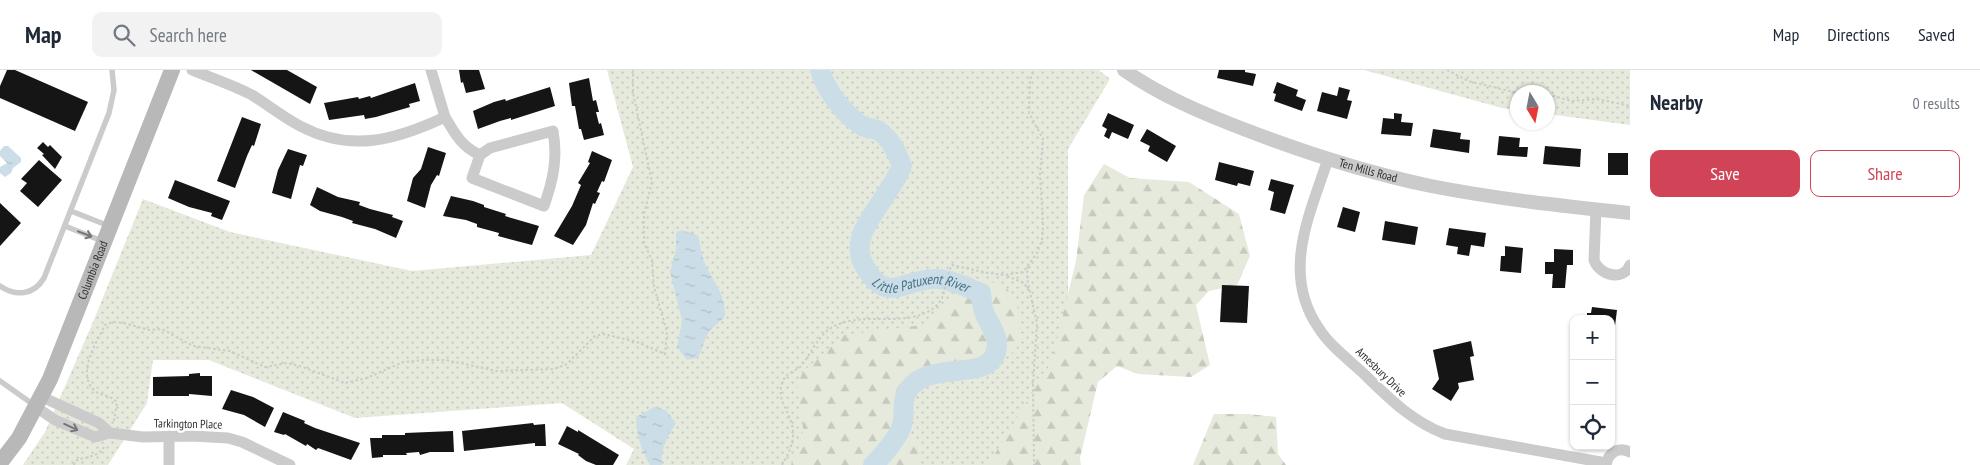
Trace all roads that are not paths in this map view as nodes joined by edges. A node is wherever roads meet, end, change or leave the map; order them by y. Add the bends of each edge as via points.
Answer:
1 (112, 70) edge
2 (172, 70) edge
3 (192, 70) edge
4 (431, 70) edge
5 (1124, 70) edge
6 (445, 117) junction
7 (480, 155) junction
8 (1328, 159) junction
9 (1596, 209) junction
10 (71, 211) junction
11 (1630, 213) edge
12 (65, 226) junction
13 (112, 227) junction
14 (106, 242) junction
15 (1630, 265) edge
16 (0, 286) edge
17 (0, 381) edge
18 (39, 402) junction
19 (168, 436) junction
20 (1630, 452) edge
21 (0, 463) edge
22 (1606, 464) edge
23 (169, 465) edge
24 (290, 465) edge

1 - 10 lane via 113,102
2 - 13 main road, Columbia Road
3 - 6 street via 251,95 299,126 326,137 384,140
4 - 6 street
5 - 8 street, Ten Mills Road via 1174,100 1215,118
6 - 7 street via 460,142
7 - 7 street via 490,148 553,130 556,167 544,206 472,178
8 - 9 street, Ten Mills Road via 1429,186
8 - 22 street, Amesbury Drive via 1301,242 1299,274 1309,311 1329,341 1402,411 1430,429
9 - 11 street, Ten Mills Road
9 - 15 street via 1594,260 1597,267 1616,274 1624,273
10 - 12 lane
10 - 13 lane
12 -> 14 lane
12 - 16 lane via 39,286 22,293 10,292
13 - 14 main road, Columbia Road
14 - 18 main road, Columbia Road
17 - 18 lane
18 - 19 street, Tarkington Place via 55,420 95,437 110,433
18 - 21 main road, Columbia Road via 19,438
19 - 23 street
19 - 24 street, Tarkington Place via 228,438
20 - 22 street, Amesbury Drive via 1613,452

